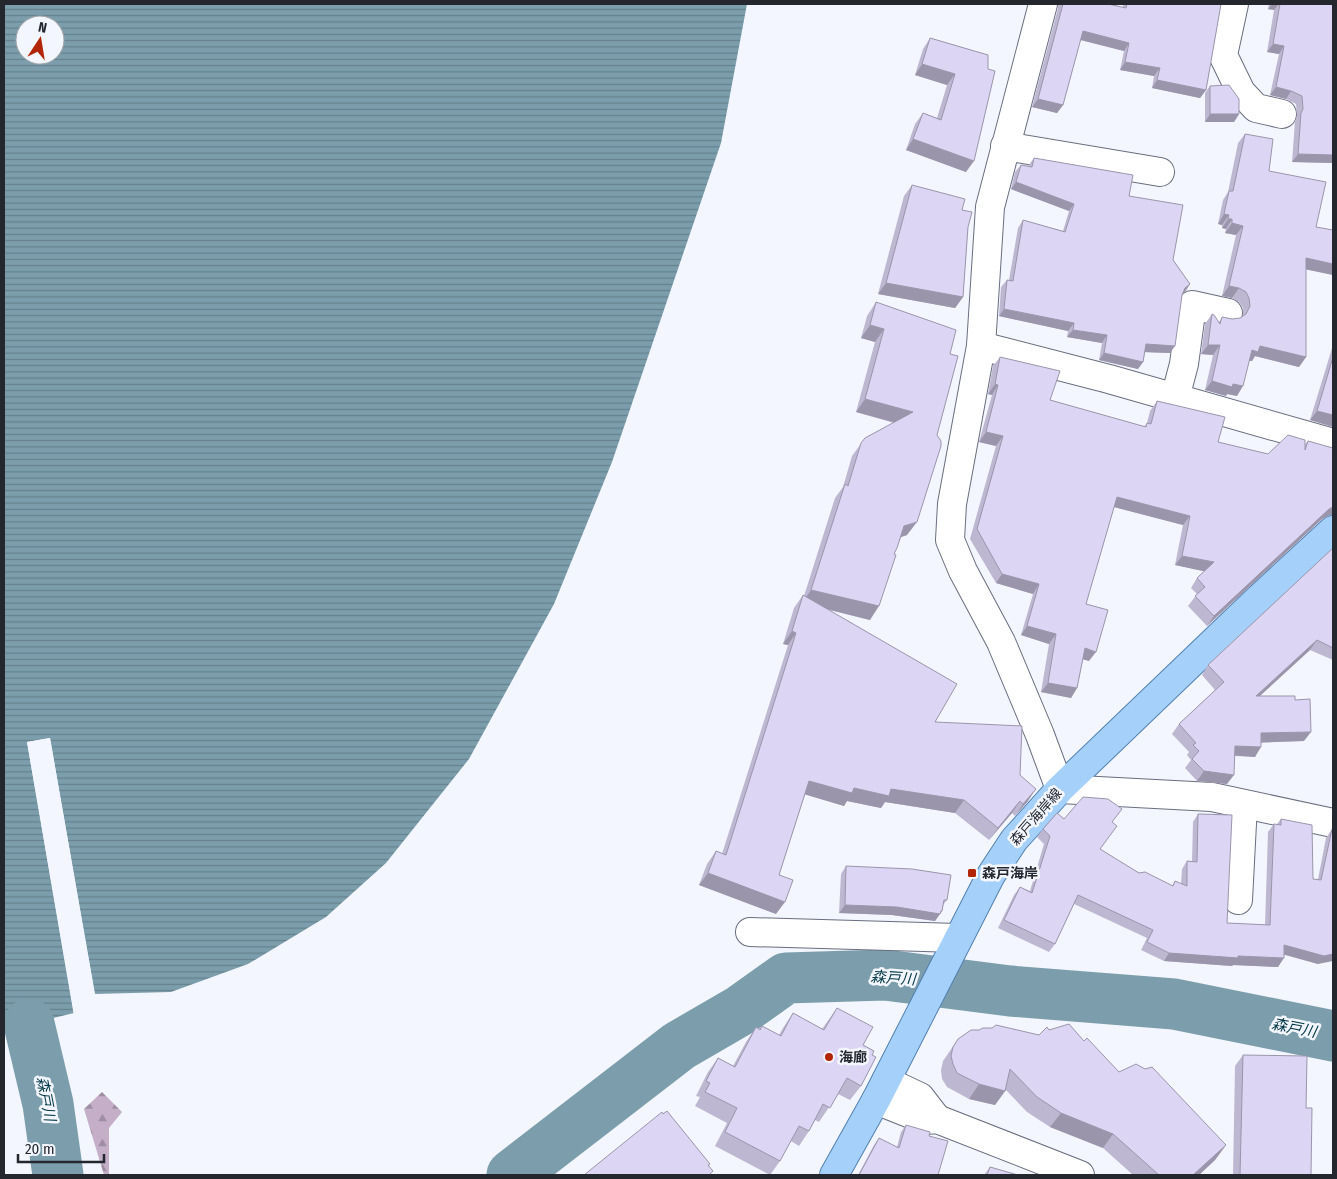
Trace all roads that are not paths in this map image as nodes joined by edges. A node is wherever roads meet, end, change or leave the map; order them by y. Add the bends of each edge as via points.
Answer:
1 (1042, 4) edge
2 (1234, 4) edge
3 (1282, 114) dead end
4 (1006, 146) junction
5 (1160, 172) dead end
6 (1228, 313) dead end
7 (981, 346) junction
8 (1176, 398) junction
9 (1333, 443) edge
10 (1333, 530) edge
11 (1060, 789) junction
12 (1242, 804) junction
13 (1333, 823) edge
14 (1238, 900) dead end
15 (750, 932) dead end
16 (958, 938) junction
17 (881, 1091) junction
18 (834, 1175) edge
19 (1080, 1175) edge

1 - 4 street
2 - 3 street via 1223,55 1241,92 1256,108
4 - 5 street
4 - 7 street via 990,207
6 - 8 street via 1192,305
7 - 8 street
7 - 11 street via 952,504 950,540 1001,642
8 - 9 street
10 - 11 main road, 森戸海岸線
11 - 12 street via 1212,797
11 - 16 main road, 森戸海岸線 via 1009,847
12 - 13 street
12 - 14 street
15 - 16 street
16 - 17 main road, 森戸海岸線
17 - 18 main road, 森戸海岸線
17 - 19 street via 920,1097 937,1120

